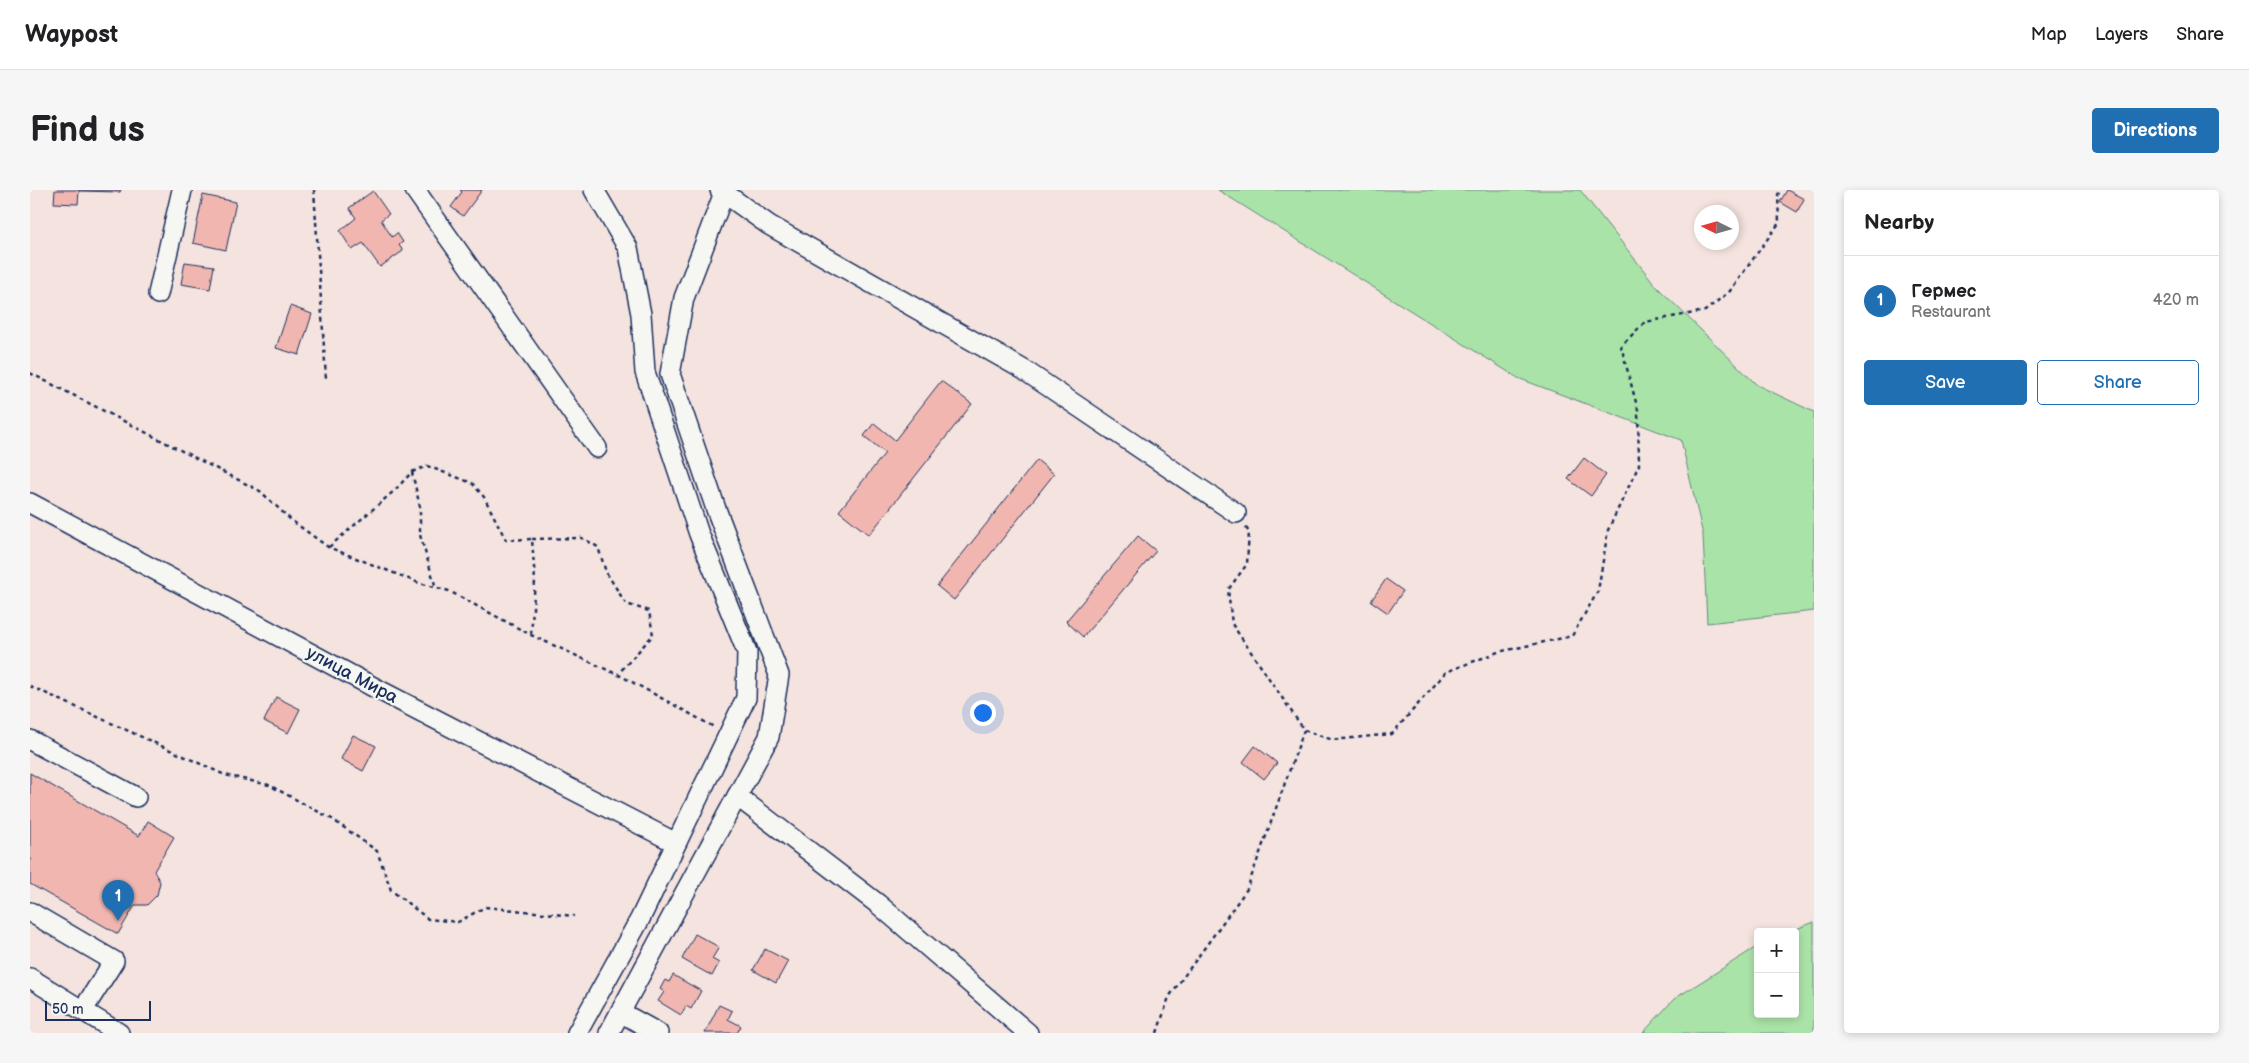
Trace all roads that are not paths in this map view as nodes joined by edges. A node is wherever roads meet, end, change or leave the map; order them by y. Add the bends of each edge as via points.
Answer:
1 (182, 190) edge
2 (415, 190) edge
3 (594, 190) edge
4 (722, 192) edge
5 (158, 294) dead end
6 (596, 448) dead end
7 (30, 504) edge
8 (1236, 513) road end
9 (30, 740) edge
10 (737, 796) junction
11 (136, 797) dead end
12 (676, 843) junction
13 (30, 912) edge
14 (30, 978) edge
15 (83, 1010) junction
16 (620, 1012) junction
17 (119, 1033) edge
18 (578, 1033) edge
19 (609, 1033) edge
20 (658, 1033) edge
21 (1028, 1033) edge

1 - 5 street
2 - 6 street
3 - 12 street via 628,248 641,314 645,372 699,534 747,652 746,698
4 - 8 street via 769,225 1024,370
4 - 10 street via 684,298 670,374 716,509 779,675 769,737
7 - 12 street, улица Мира via 379,690
9 - 11 street
10 - 16 street
10 - 21 street via 878,904
12 - 18 street via 640,919
13 - 15 street via 114,961
14 - 15 street
15 - 17 street
16 - 19 street
16 - 20 street

